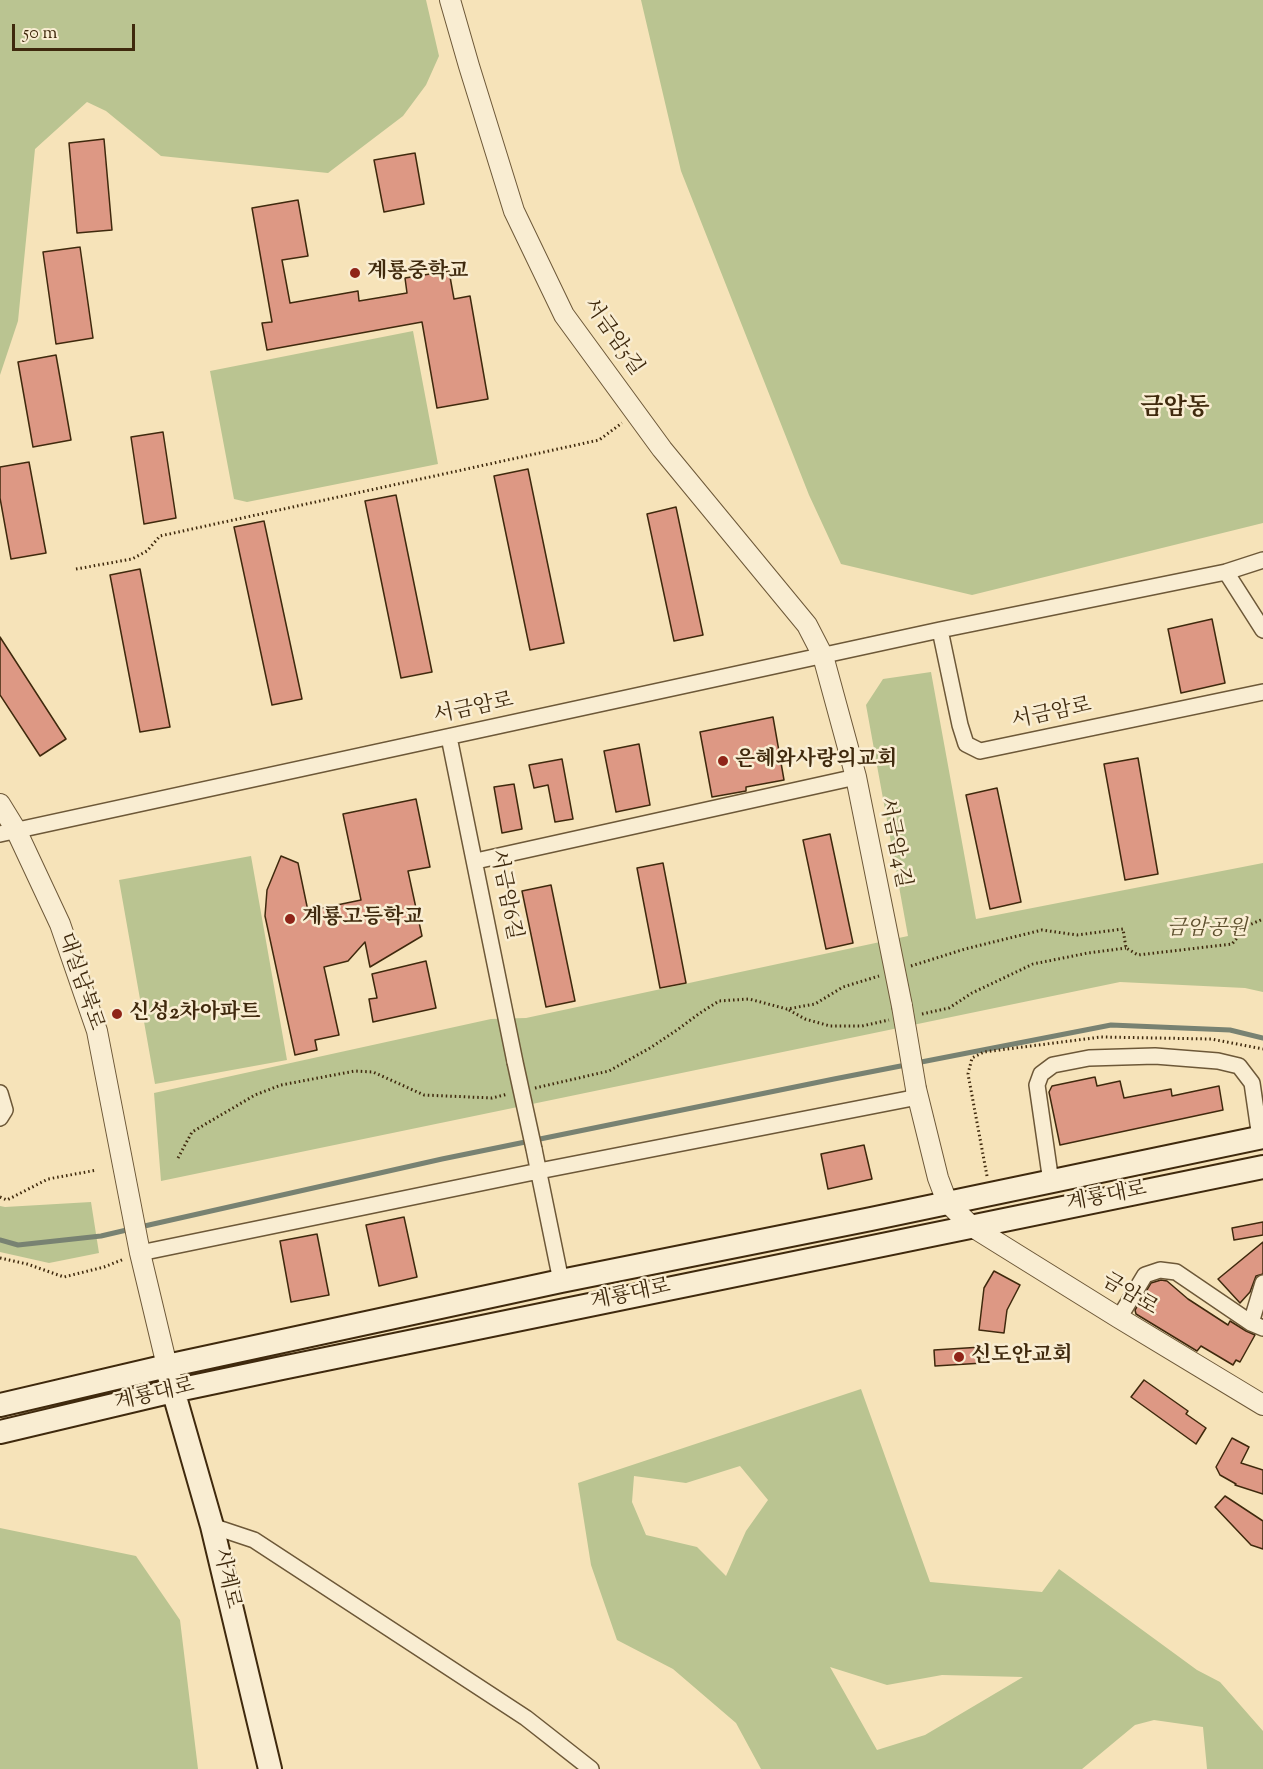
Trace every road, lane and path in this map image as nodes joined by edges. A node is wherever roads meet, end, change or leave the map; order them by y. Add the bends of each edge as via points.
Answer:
1 (450, 0) edge
2 (636, 413) junction
3 (1263, 560) edge
4 (76, 569) dead end
5 (1226, 572) junction
6 (940, 630) junction
7 (1263, 630) edge
8 (823, 656) junction
9 (1263, 692) edge
10 (449, 737) junction
11 (856, 777) junction
12 (0, 804) edge
13 (8, 832) edge
14 (476, 861) junction
15 (1263, 919) edge
16 (1126, 948) junction
17 (895, 971) junction
18 (787, 1009) junction
19 (904, 1013) junction
20 (527, 1090) dead end
21 (515, 1092) dead end
22 (0, 1093) edge
23 (917, 1093) junction
24 (0, 1118) edge
25 (1261, 1138) edge
26 (178, 1158) dead end
27 (1263, 1167) edge
28 (97, 1170) dead end
29 (539, 1171) junction
30 (1051, 1182) junction
31 (0, 1197) edge
32 (947, 1202) junction
33 (971, 1226) junction
34 (140, 1253) junction
35 (0, 1258) edge
36 (561, 1281) junction
37 (1263, 1283) edge
38 (1119, 1318) junction
39 (1257, 1325) edge
40 (167, 1366) junction
41 (173, 1391) junction
42 (0, 1405) edge
43 (1263, 1405) edge
44 (0, 1432) edge
45 (212, 1526) junction
46 (270, 1769) edge
47 (591, 1769) edge

1 - 2 street, 서금암5길 via 514,211 564,315
2 - 4 path via 599,440 160,536 147,551 132,559
2 - 8 street, 서금암5길 via 807,625
3 - 5 street, 서금암로
5 - 6 street, 서금암로
5 - 7 street
6 - 8 street, 서금암로
6 - 9 street, 서금암로 via 966,744 980,751
8 - 10 street, 서금암로
8 - 11 street, 서금암4길
10 - 13 street, 서금암로
10 - 14 street, 서금암6길
11 - 14 street
11 - 17 street, 서금암4길
12 - 13 street, 대실남북로
13 - 34 street, 대실남북로 via 60,924 98,1031
14 - 29 street, 서금암6길, bridge
15 - 16 path via 1246,926 1232,944 1138,955
16 - 17 path via 1123,929 1077,935 1042,930
16 - 19 path via 1033,964 949,1008
17 - 18 path via 843,987 815,1004
17 - 19 street, 서금암4길
18 - 19 path via 830,1026 862,1026
18 - 20 path via 749,999 720,1001 609,1071
19 - 23 street, 서금암4길, bridge
21 - 26 path via 492,1098 424,1095 373,1072 355,1071 291,1083 255,1095 192,1132
22 - 24 street via 5,1110
23 - 29 street
23 - 32 street
25 - 30 main road, 계룡대로
25 - 30 street via 1252,1083 1239,1066 1155,1056 1089,1058 1053,1065 1041,1074 1037,1085
27 - 33 main road, 계룡대로
28 - 31 path via 48,1179 7,1200
29 - 34 street
29 - 36 street
30 - 32 main road, 계룡대로
32 - 33 street
32 - 36 main road, 계룡대로
33 - 38 street, 금암로
33 - 41 main road, 계룡대로
34 - 35 path via 63,1277
34 - 40 street
36 - 40 main road, 계룡대로
37 - 39 street
38 - 39 street via 1145,1275 1160,1270 1176,1272
38 - 43 street, 금암로
40 - 41 main road
40 - 42 main road, 계룡대로
41 - 44 main road, 계룡대로
41 - 45 main road, 사계로
45 - 46 main road, 사계로
45 - 47 street via 254,1540 526,1718

